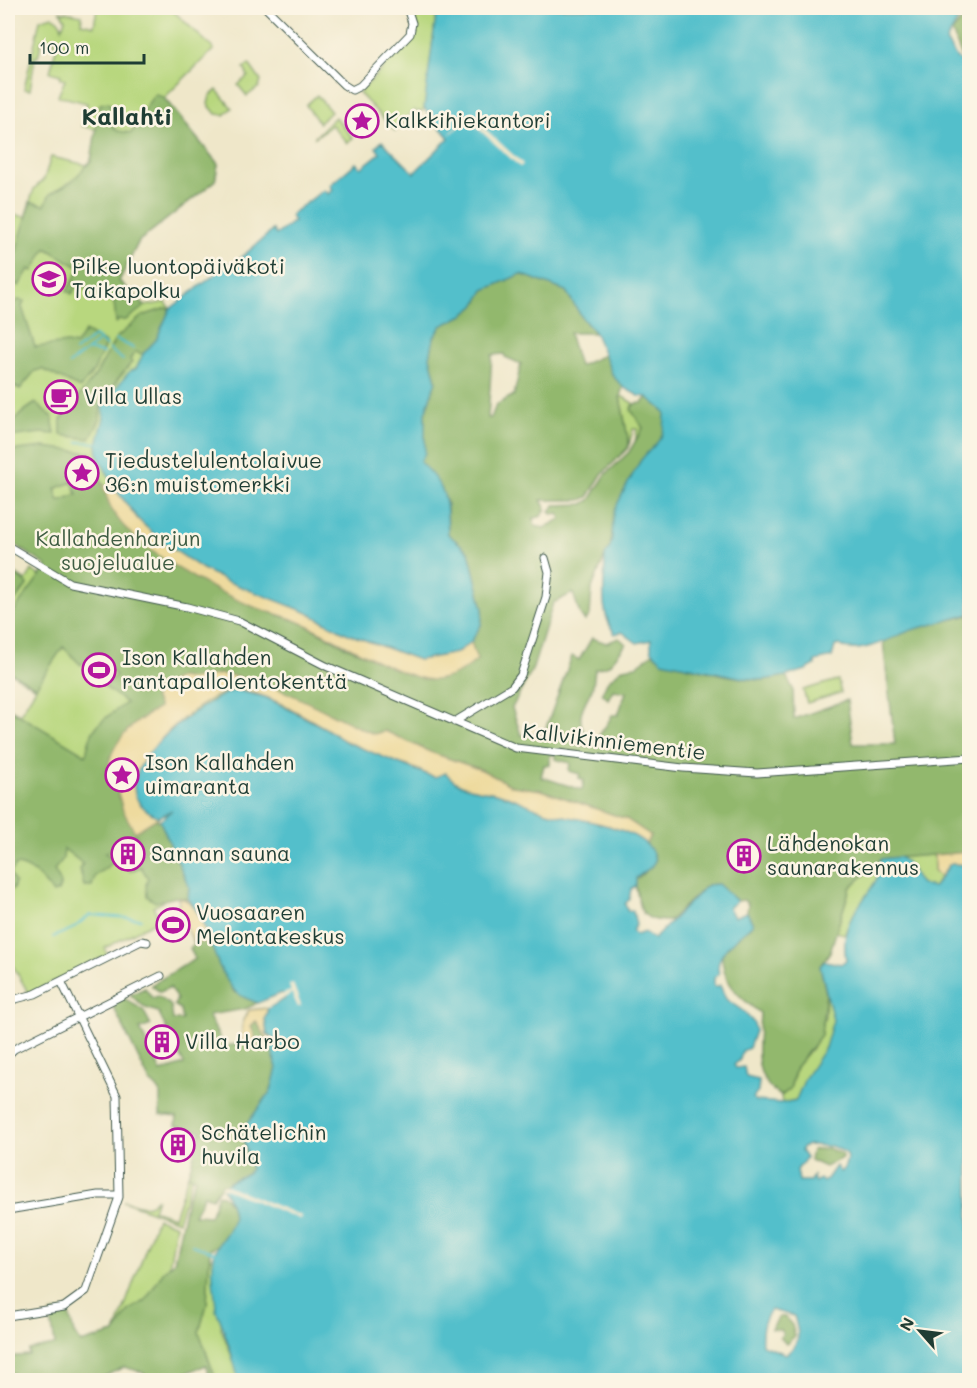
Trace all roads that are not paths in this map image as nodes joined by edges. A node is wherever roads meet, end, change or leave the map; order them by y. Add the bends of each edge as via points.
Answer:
1 (266, 8) edge
2 (407, 8) edge
3 (8, 546) edge
4 (545, 558) dead end
5 (454, 722) junction
6 (969, 758) edge
7 (147, 942) dead end
8 (160, 976) dead end
9 (61, 981) junction
10 (8, 1001) edge
11 (78, 1016) junction
12 (8, 1055) edge
13 (119, 1195) junction
14 (8, 1210) edge
15 (8, 1316) edge

1 - 2 street via 352,90 410,34 412,22
3 - 5 street, Kallvikinniementie via 70,583 239,621 326,666
4 - 5 street via 549,572 546,597 521,675 512,687
5 - 6 street, Kallvikinniementie via 516,748 726,772 772,773
7 - 9 street
8 - 11 street
9 - 10 street via 28,997
9 - 11 street
11 - 12 street
11 - 13 street via 117,1096
13 - 14 street
13 - 15 street via 86,1291 64,1307

